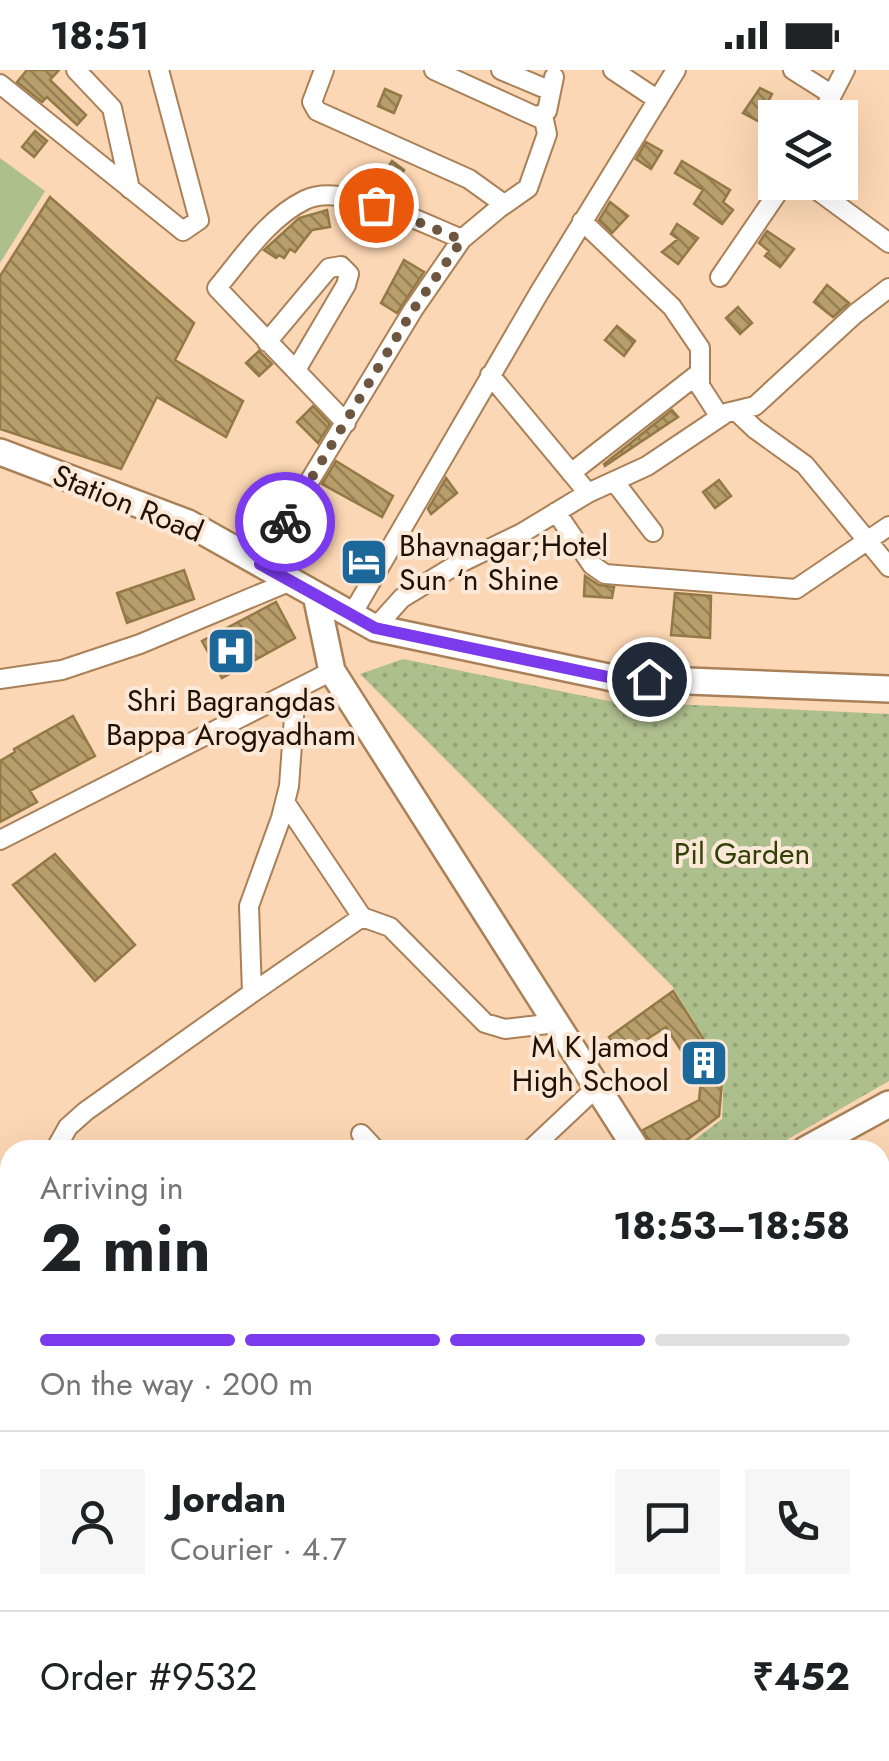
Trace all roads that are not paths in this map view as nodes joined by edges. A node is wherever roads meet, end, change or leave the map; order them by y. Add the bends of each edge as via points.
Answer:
1 (76, 70) edge
2 (159, 70) edge
3 (324, 70) edge
4 (434, 70) edge
5 (501, 70) edge
6 (613, 70) edge
7 (676, 70) edge
8 (792, 70) edge
9 (845, 70) edge
10 (0, 84) edge
11 (831, 94) junction
12 (658, 100) junction
13 (828, 100) edge
14 (543, 115) junction
15 (130, 189) junction
16 (773, 200) edge
17 (830, 200) edge
18 (498, 209) junction
19 (582, 221) junction
20 (462, 240) junction
21 (889, 243) edge
22 (720, 277) dead end
23 (889, 288) edge
24 (267, 342) junction
25 (296, 370) junction
26 (698, 374) junction
27 (490, 375) junction
28 (728, 414) junction
29 (346, 423) junction
30 (0, 452) edge
31 (571, 472) junction
32 (614, 481) junction
33 (588, 493) junction
34 (556, 512) junction
35 (889, 526) edge
36 (653, 532) dead end
37 (868, 542) junction
38 (260, 564) junction
39 (889, 567) edge
40 (291, 581) junction
41 (316, 594) junction
42 (351, 616) junction
43 (375, 628) junction
44 (332, 670) junction
45 (0, 679) edge
46 (296, 689) junction
47 (889, 689) edge
48 (285, 802) junction
49 (0, 840) edge
50 (362, 917) junction
51 (252, 993) junction
52 (556, 1023) junction
53 (597, 1087) junction
54 (889, 1104) edge
55 (361, 1134) dead end
56 (61, 1140) edge
57 (367, 1140) edge
58 (541, 1140) edge
59 (631, 1140) edge
60 (824, 1140) edge

1 - 15 street via 112,108
2 - 15 street via 200,220 183,231
3 - 18 street via 312,102 317,111 469,179 496,196
4 - 14 street
5 - 14 street via 553,84
6 - 12 street
7 - 12 street
8 - 11 street
9 - 11 street
10 - 15 street
11 - 13 street
12 - 19 street
14 - 18 street via 546,134 528,188
16 - 22 street
17 - 21 street
18 - 20 street
19 - 26 street via 672,307 700,348
19 - 27 street
20 - 24 street via 351,196 308,198 269,226 217,288
20 - 29 street
23 - 28 street via 756,406
24 - 25 street
24 - 25 street via 329,268 341,266 349,274 346,285
25 - 29 street
26 - 28 street via 700,386
26 - 31 street
27 - 31 street
27 - 42 street
28 - 32 street
28 - 37 street via 805,464
29 - 38 street
30 - 38 main road, Station Road via 188,523
31 - 33 street
32 - 33 street
32 - 36 street
33 - 34 street
34 - 37 street via 604,574 796,589
34 - 43 street via 402,598
35 - 37 street
37 - 39 street
38 - 40 main road, Station Road
40 - 41 main road, Station Road
40 - 45 street via 140,644 62,670
41 - 42 main road, Station Road
41 - 44 main road
42 - 43 main road, Station Road
43 - 47 main road, Station Road via 613,678
44 - 46 street
44 - 52 main road
46 - 48 street
46 - 49 street
48 - 50 street
48 - 51 street via 249,906
50 - 51 street
50 - 52 street via 390,927 485,1023
51 - 56 street via 86,1111
52 - 53 main road
53 - 58 street
53 - 59 main road
54 - 60 main road
55 - 57 street

